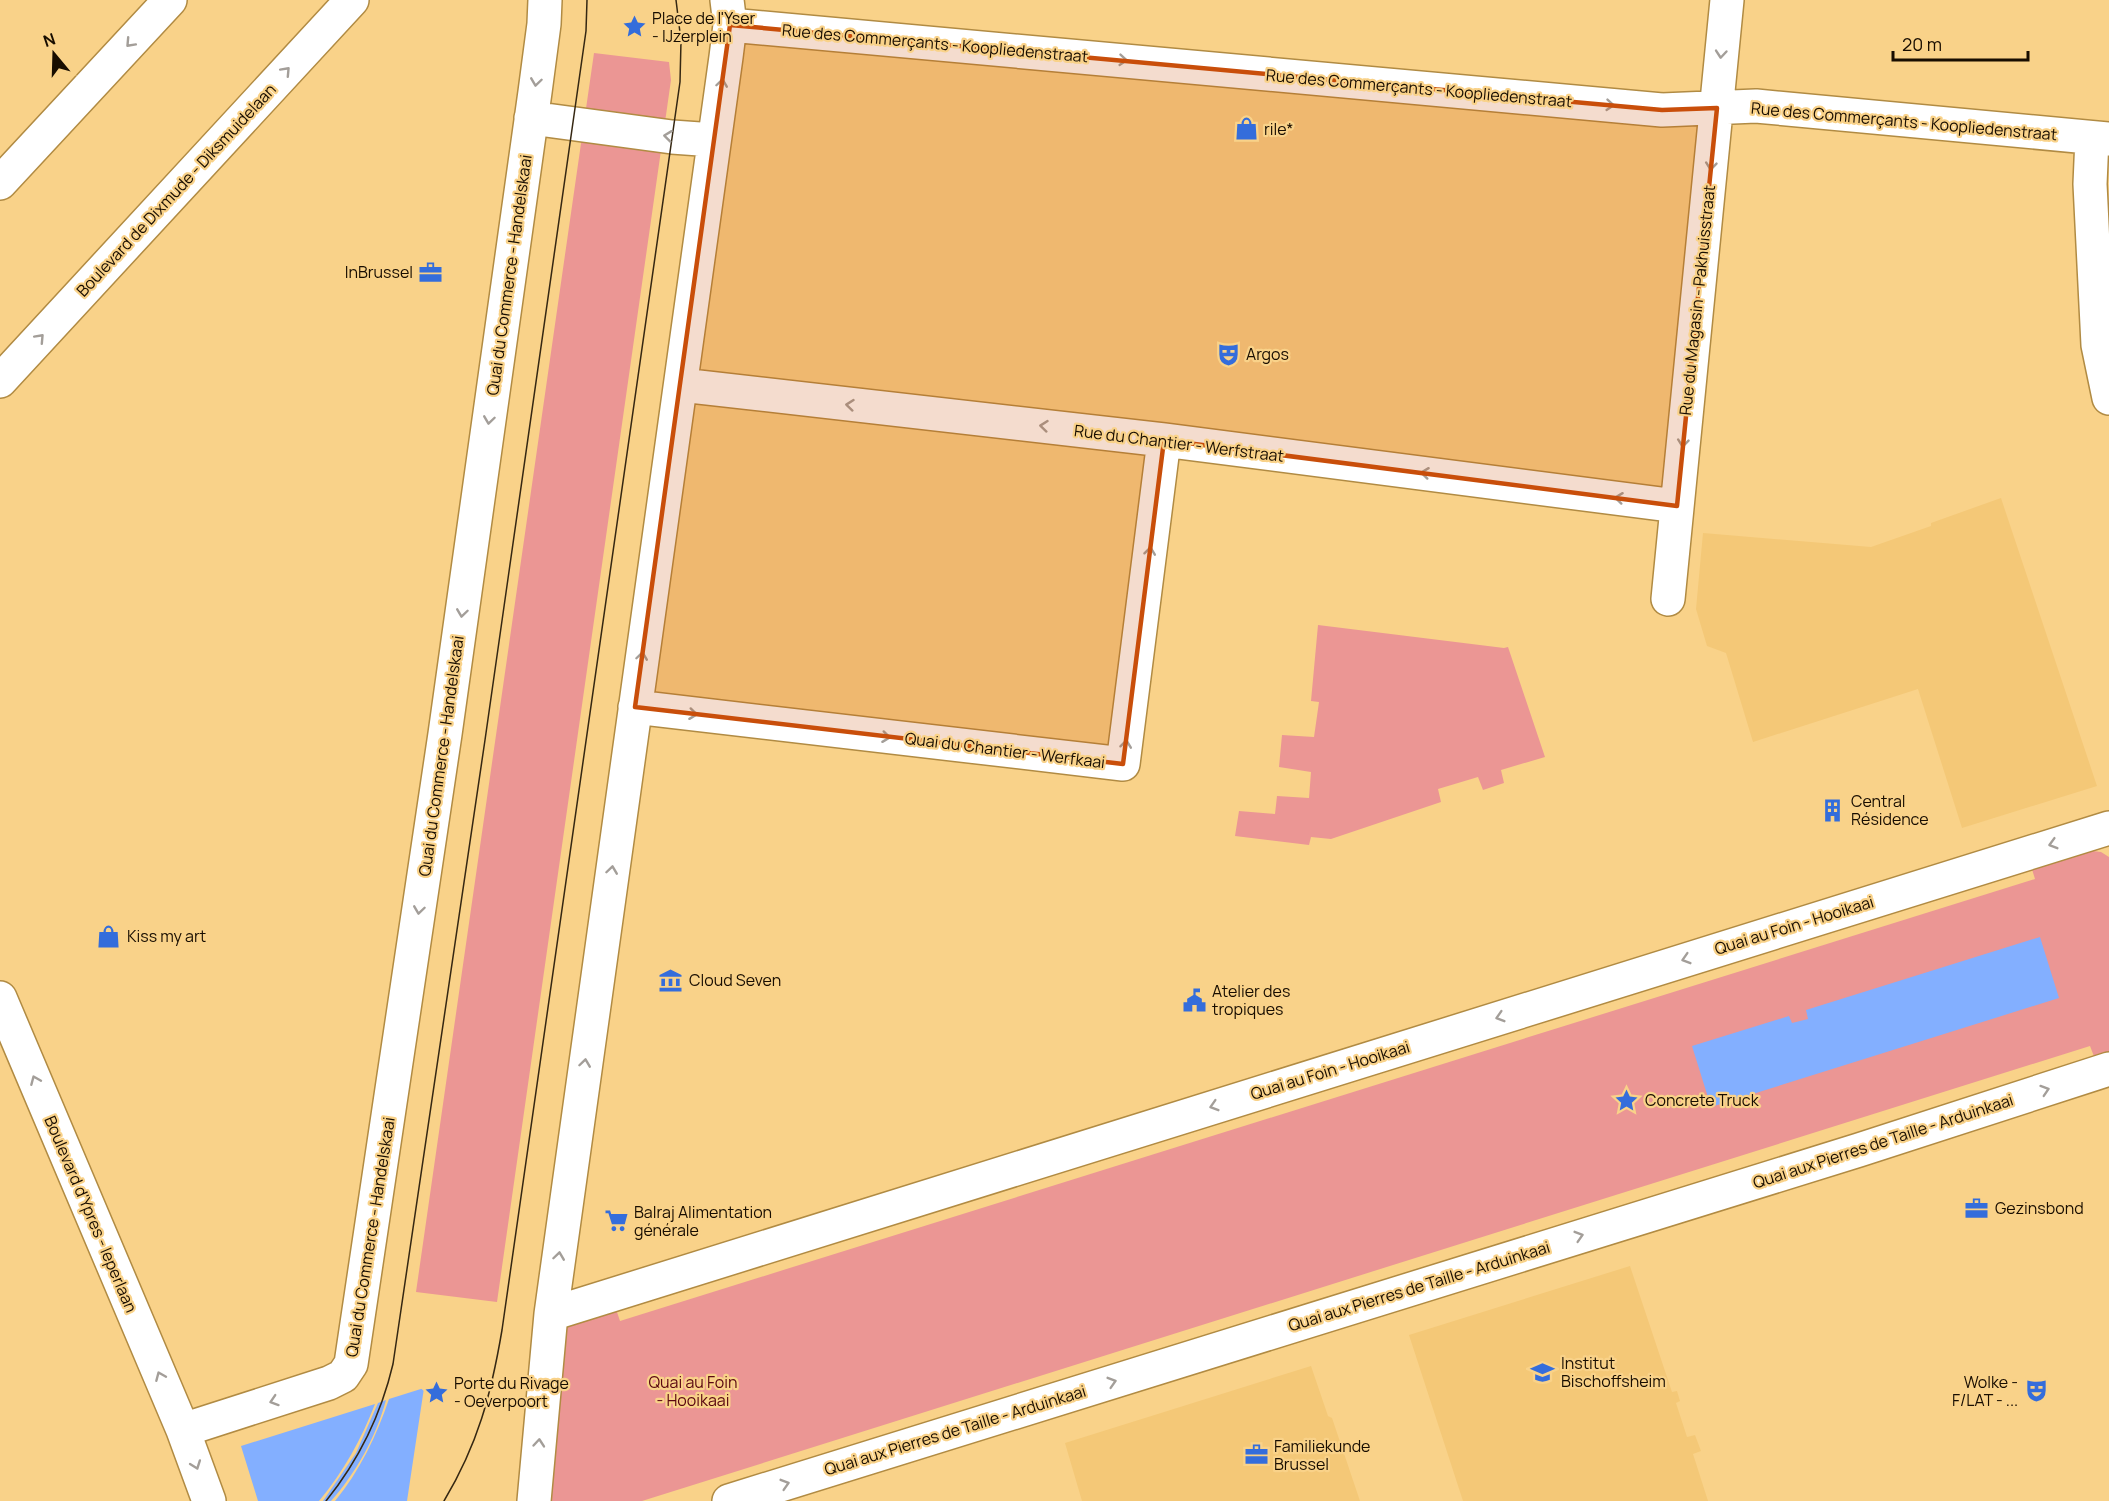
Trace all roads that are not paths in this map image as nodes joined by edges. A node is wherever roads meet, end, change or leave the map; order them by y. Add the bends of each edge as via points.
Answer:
1 (170, 0) edge
2 (352, 0) edge
3 (545, 0) edge
4 (1726, 0) edge
5 (729, 12) edge
6 (1717, 108) junction
7 (531, 118) junction
8 (2101, 138) edge
9 (714, 140) junction
10 (0, 183) edge
11 (0, 381) edge
12 (681, 385) junction
13 (2109, 399) edge
14 (1164, 440) junction
15 (1677, 506) junction
16 (1668, 599) dead end
17 (635, 707) junction
18 (2109, 828) edge
19 (0, 998) edge
20 (2109, 1069) edge
21 (551, 1314) junction
22 (183, 1430) junction
23 (209, 1501) edge
24 (534, 1501) edge
25 (729, 1501) edge

1 -> 10 street
11 -> 2 street, Boulevard de Dixmude - Diksmuidelaan
3 -> 7 street, Quai du Commerce - Handelskaai
4 -> 6 street, Rue du Magasin - Pakhuisstraat
5 -> 6 street, Rue des Commerçants - Koopliedenstraat via 1662,110
9 -> 5 street
6 - 8 street, Rue des Commerçants - Koopliedenstraat via 1756,106
6 -> 15 street, Rue du Magasin - Pakhuisstraat
9 -> 7 street
7 -> 22 street, Quai du Commerce - Handelskaai via 351,1364 348,1371 329,1383
8 - 13 street via 2090,184 2098,345
9 - 12 street
14 -> 12 street, Rue du Chantier - Werfstraat
17 -> 12 street
15 -> 14 street, Rue du Chantier - Werfstraat
17 -> 14 street, Quai du Chantier - Werfkaai via 1123,764
15 - 16 street, Rue du Magasin - Pakhuisstraat
21 -> 17 street
18 -> 21 street, Quai au Foin - Hooikaai
22 -> 19 street, Boulevard d'Ypres - Ieperlaan
25 -> 20 street, Quai aux Pierres de Taille - Arduinkaai
24 -> 21 street
22 -> 23 street

